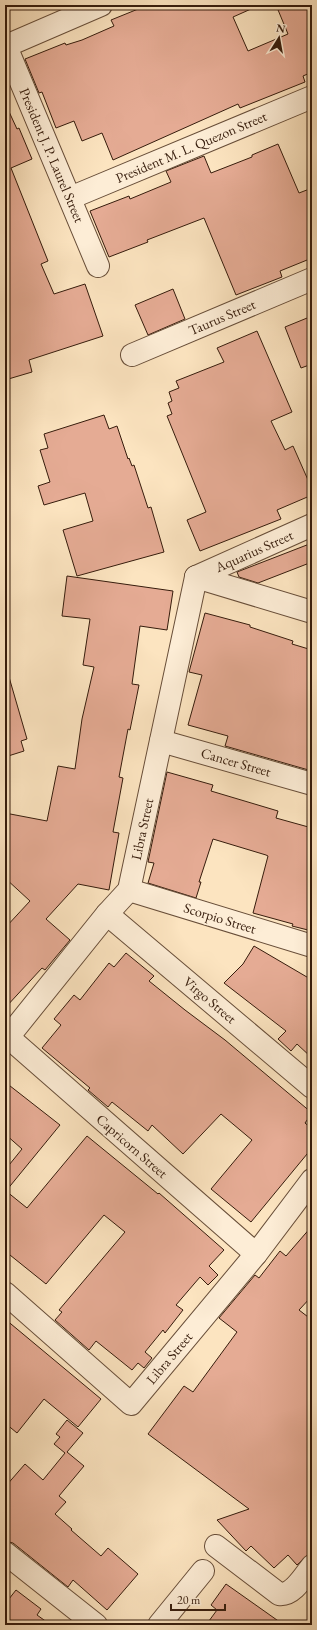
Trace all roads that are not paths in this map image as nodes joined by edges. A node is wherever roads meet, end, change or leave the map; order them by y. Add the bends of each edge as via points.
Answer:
1 (101, 5) edge
2 (5, 45) edge
3 (312, 97) edge
4 (70, 198) junction
5 (98, 266) dead end
6 (312, 279) edge
7 (132, 355) dead end
8 (312, 525) edge
9 (196, 577) junction
10 (312, 612) edge
11 (161, 741) junction
12 (312, 784) edge
13 (129, 890) junction
14 (107, 914) junction
15 (312, 946) edge
16 (7, 1039) edge
17 (312, 1087) edge
18 (312, 1180) edge
19 (256, 1254) junction
20 (5, 1293) edge
21 (216, 1546) dead end
22 (5, 1553) edge
23 (312, 1566) edge
24 (203, 1571) dead end
25 (96, 1625) edge
26 (159, 1625) edge

1 - 2 street
2 - 4 street, President J. P. Laurel Street
3 - 4 street, President M. L. Quezon Street
4 - 5 street, President J. P. Laurel Street
6 - 7 street, Taurus Street
8 - 9 street, Aquarius Street
9 - 10 street
9 - 11 street, Libra Street
11 - 12 street, Cancer Street
11 - 13 street, Libra Street
13 - 14 street
13 - 15 street, Scorpio Street
14 - 16 street
14 - 17 street, Virgo Street
16 - 19 street, Capricorn Street
18 - 19 street, Libra Street
19 - 20 street, Libra Street via 131,1404
21 - 23 street via 279,1594 290,1592
22 - 25 street
24 - 26 street

